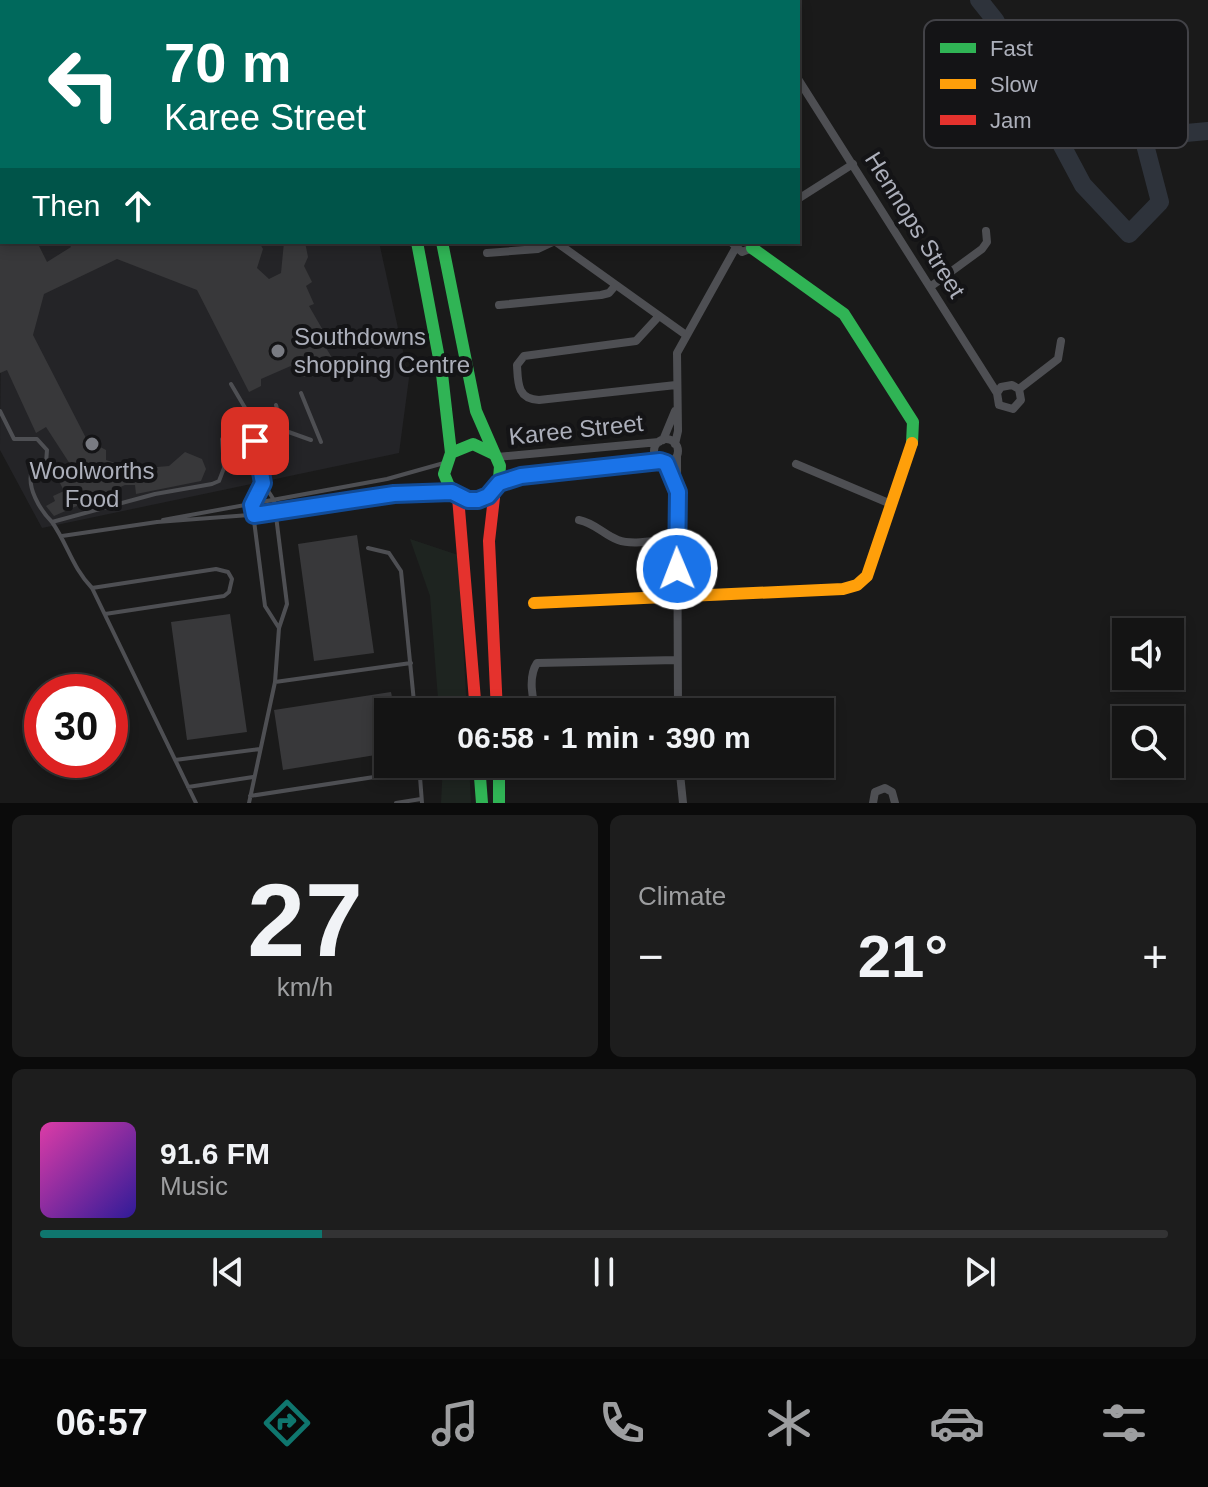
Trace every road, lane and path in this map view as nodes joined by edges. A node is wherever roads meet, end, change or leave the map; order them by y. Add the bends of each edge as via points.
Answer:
1 (800, 82) edge
2 (853, 164) junction
3 (800, 198) edge
4 (986, 231) dead end
5 (417, 244) edge
6 (442, 244) edge
7 (549, 244) edge
8 (557, 244) edge
9 (753, 245) edge
10 (733, 246) edge
11 (487, 253) dead end
12 (615, 286) junction
13 (930, 287) junction
14 (499, 305) dead end
15 (659, 316) junction
16 (686, 335) junction
17 (1061, 341) dead end
18 (231, 384) dead end
19 (676, 385) junction
20 (1019, 389) junction
21 (301, 393) dead end
22 (997, 393) junction
23 (276, 405) dead end
24 (677, 407) junction
25 (0, 411) edge
26 (251, 418) junction
27 (264, 430) junction
28 (283, 430) junction
29 (242, 434) junction
30 (311, 440) dead end
31 (255, 441) junction
32 (661, 441) junction
33 (321, 442) dead end
34 (675, 444) junction
35 (593, 448) junction
36 (496, 456) junction
37 (677, 456) junction
38 (448, 458) junction
39 (663, 462) junction
40 (796, 464) dead end
41 (595, 468) junction
42 (263, 483) junction
43 (497, 486) junction
44 (678, 492) junction
45 (455, 494) junction
46 (274, 500) junction
47 (891, 504) junction
48 (252, 505) junction
49 (276, 512) junction
50 (254, 515) junction
51 (579, 520) dead end
52 (52, 522) junction
53 (157, 522) junction
54 (62, 536) junction
55 (676, 539) junction
56 (368, 548) dead end
57 (92, 588) junction
58 (678, 599) junction
59 (534, 603) dead end
60 (105, 614) junction
61 (279, 628) junction
62 (677, 660) junction
63 (411, 663) junction
64 (275, 682) junction
65 (414, 698) edge
66 (475, 698) edge
67 (496, 698) edge
68 (533, 698) edge
69 (678, 698) edge
70 (261, 748) junction
71 (175, 760) junction
72 (374, 775) edge
73 (253, 777) junction
74 (420, 778) edge
75 (480, 778) edge
76 (499, 778) edge
77 (680, 778) edge
78 (188, 787) junction
79 (262, 794) junction
80 (250, 796) junction
81 (422, 801) edge
82 (196, 803) edge
83 (249, 803) edge
84 (264, 803) edge
85 (396, 803) edge
86 (482, 803) edge
87 (499, 803) edge
88 (683, 803) edge
89 (873, 803) edge
90 (895, 803) edge

1 - 2 street, Hennops Street
2 - 3 street
2 - 13 street, Hennops Street
4 - 13 street via 982,249
5 - 38 street via 442,374
6 - 36 street via 476,411
7 - 11 street
8 - 12 street
9 - 10 street via 742,252
9 - 47 street via 844,314 910,416 914,433
10 - 16 street
12 - 14 street via 601,295
12 - 15 street
13 - 22 street, Hennops Street
15 - 16 street
15 - 19 street via 636,341 524,356 517,365 520,390 526,398 539,400
16 - 19 street via 677,353
17 - 20 street via 1058,359
18 - 26 lane
19 - 24 street
20 - 22 street via 1008,384
20 - 22 street via 1019,404 1009,409 999,405
21 - 33 lane
23 - 28 lane
24 - 32 street
24 - 34 street
25 - 52 lane via 14,439 37,439 47,450 46,463 30,474 39,508
26 - 27 lane
26 - 29 lane via 243,424
27 - 28 lane
27 - 31 lane
28 - 30 lane
29 - 31 lane
29 - 52 lane via 222,439 224,468 219,481
31 - 42 lane
32 - 34 street
32 - 35 street, Karee Street
32 - 39 street via 655,450
34 - 37 street
35 - 36 street, Karee Street via 513,459
35 - 41 street
36 - 38 street via 478,444 459,447
36 - 43 street
37 - 39 street
37 - 44 street
38 - 45 street via 446,484
38 - 46 lane via 387,479
39 - 41 street, Karee Street
39 - 44 street
40 - 47 street
41 - 43 street, Karee Street via 521,476
42 - 46 lane
42 - 48 lane
43 - 45 street via 478,500
43 - 67 street via 489,541
44 - 55 street
45 - 49 lane via 394,494
45 - 66 street
46 - 48 lane
46 - 49 lane
47 - 58 street via 871,566 857,585
48 - 50 lane
48 - 53 lane
49 - 50 lane
49 - 61 lane via 287,595
50 - 53 lane
50 - 61 lane via 265,606
51 - 55 street via 625,542
52 - 54 lane
53 - 54 lane
54 - 57 lane via 74,568
55 - 58 street
56 - 63 lane via 397,560
57 - 60 lane
57 - 60 lane via 216,569 232,579 224,596
58 - 59 street
58 - 62 street
60 - 71 lane
61 - 64 lane
62 - 68 street via 537,663
62 - 69 street
63 - 64 lane
63 - 65 lane
64 - 70 lane
70 - 71 lane
70 - 73 lane
71 - 78 lane
72 - 79 lane
73 - 78 lane
73 - 80 lane
74 - 81 lane
75 - 86 street
76 - 87 street
77 - 88 street
78 - 82 lane
79 - 80 lane
79 - 84 lane
80 - 83 lane
81 - 85 lane
89 - 90 street via 875,792 885,788

